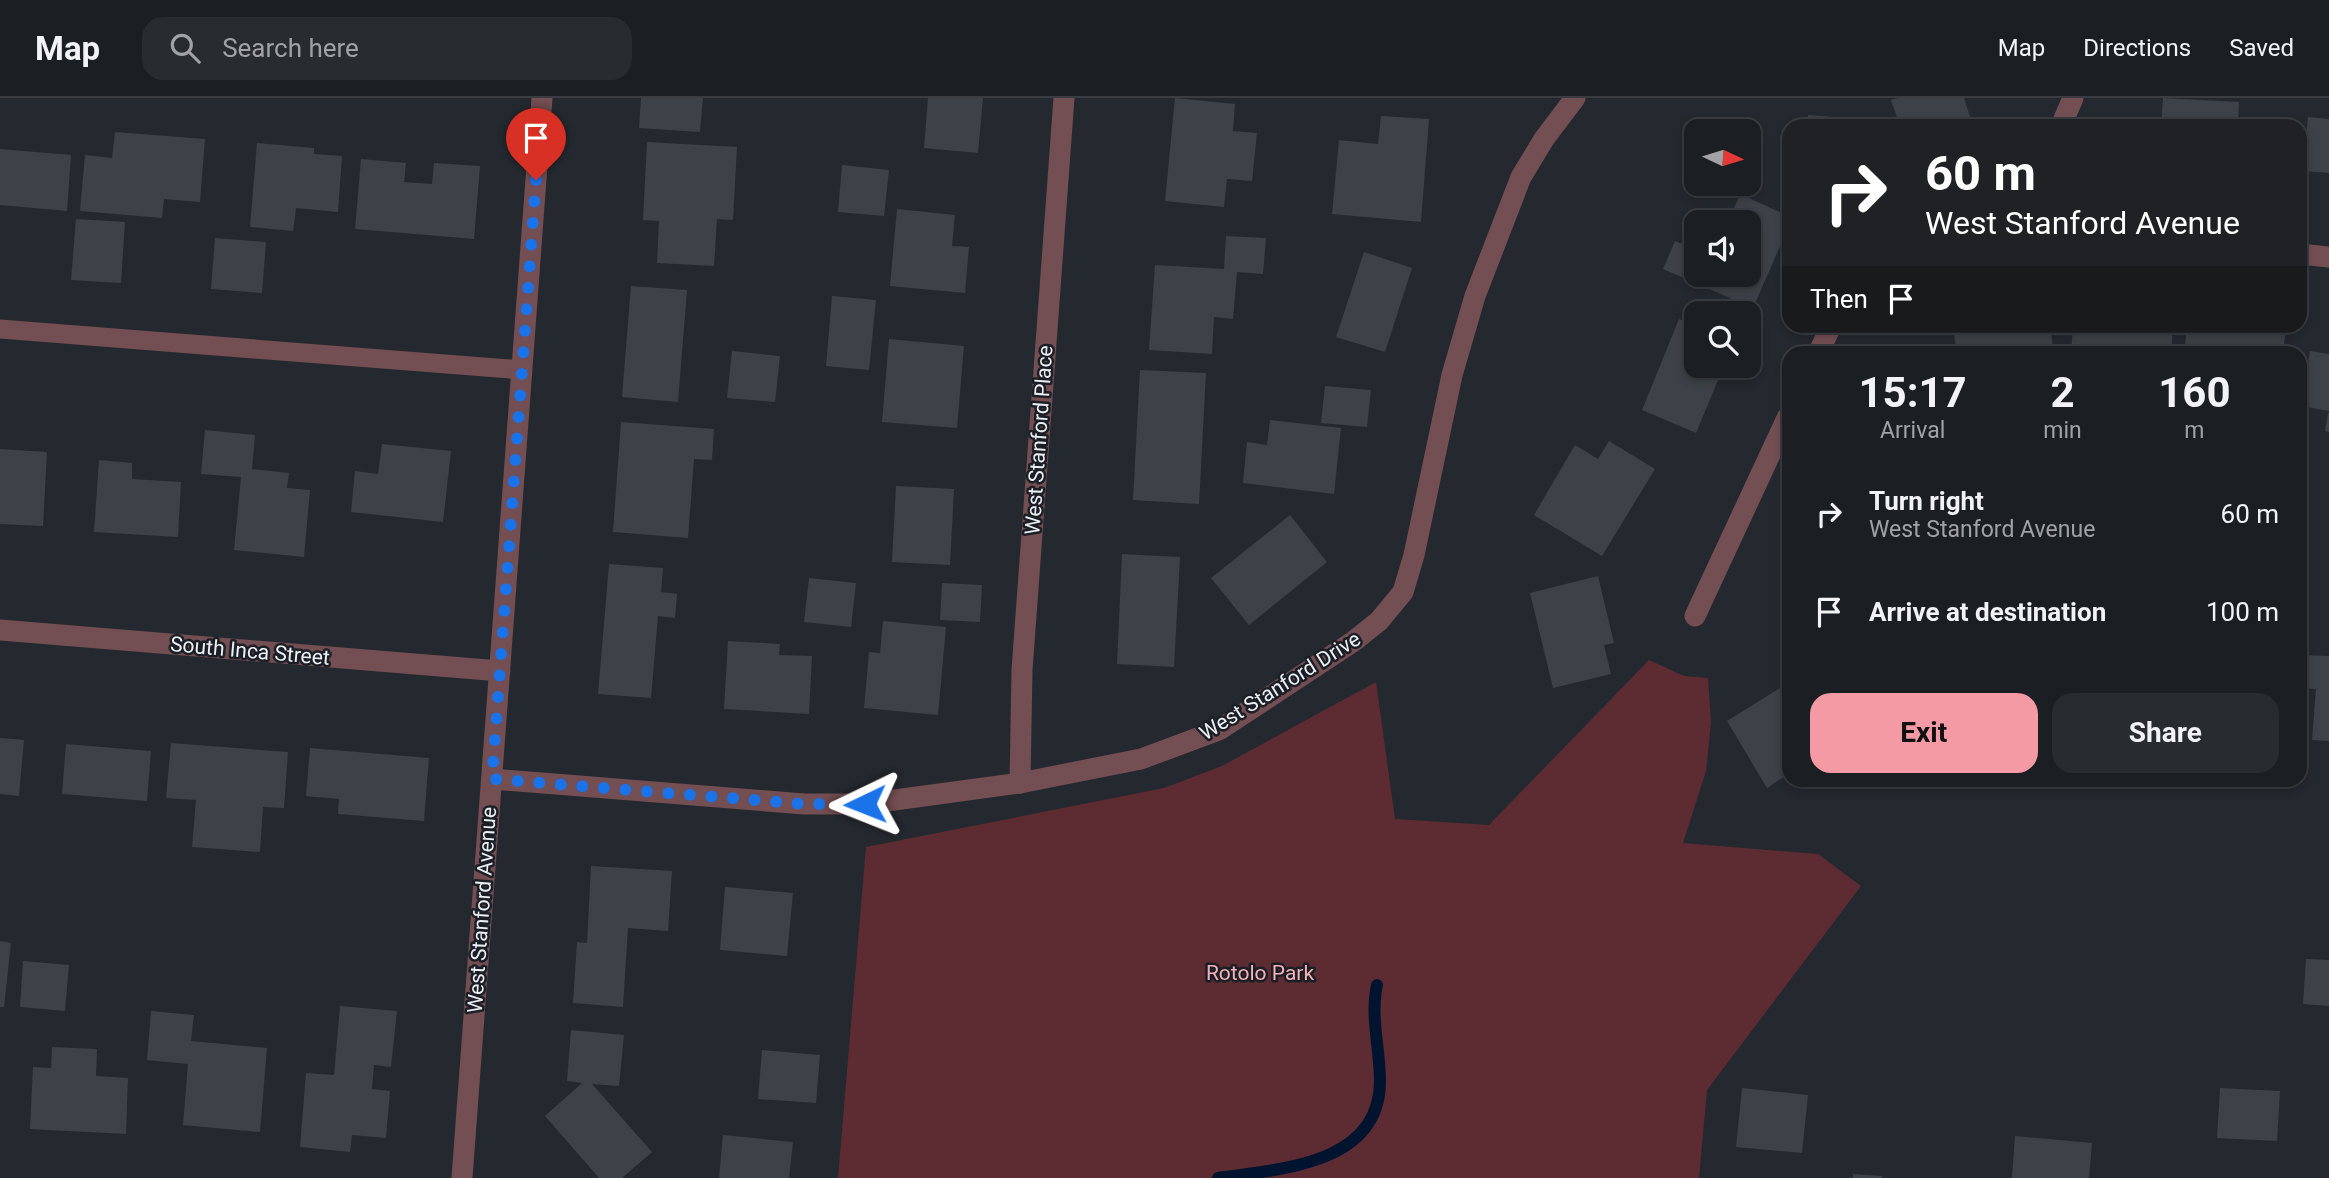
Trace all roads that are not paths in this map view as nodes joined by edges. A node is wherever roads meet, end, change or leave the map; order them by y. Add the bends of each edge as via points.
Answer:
1 (542, 98) edge
2 (1064, 98) edge
3 (1575, 98) edge
4 (2073, 98) edge
5 (2064, 119) edge
6 (2307, 255) edge
7 (2329, 257) edge
8 (0, 330) edge
9 (522, 370) junction
10 (1782, 429) edge
11 (1695, 616) dead end
12 (0, 630) edge
13 (500, 671) junction
14 (492, 779) junction
15 (1020, 783) junction
16 (462, 1178) edge

1 - 9 street, West Stanford Avenue
2 - 15 street, West Stanford Place via 1022,670
3 - 15 street, West Stanford Drive via 1538,148 1502,221 1452,375 1409,577 1388,612 1354,641 1219,730 1141,759
4 - 5 street
6 - 7 street
8 - 9 lane
9 - 13 street, West Stanford Avenue
10 - 11 street
12 - 13 street, South Inca Street
13 - 14 street, West Stanford Avenue
14 - 15 street, West Stanford Drive via 834,805
14 - 16 street, West Stanford Avenue

